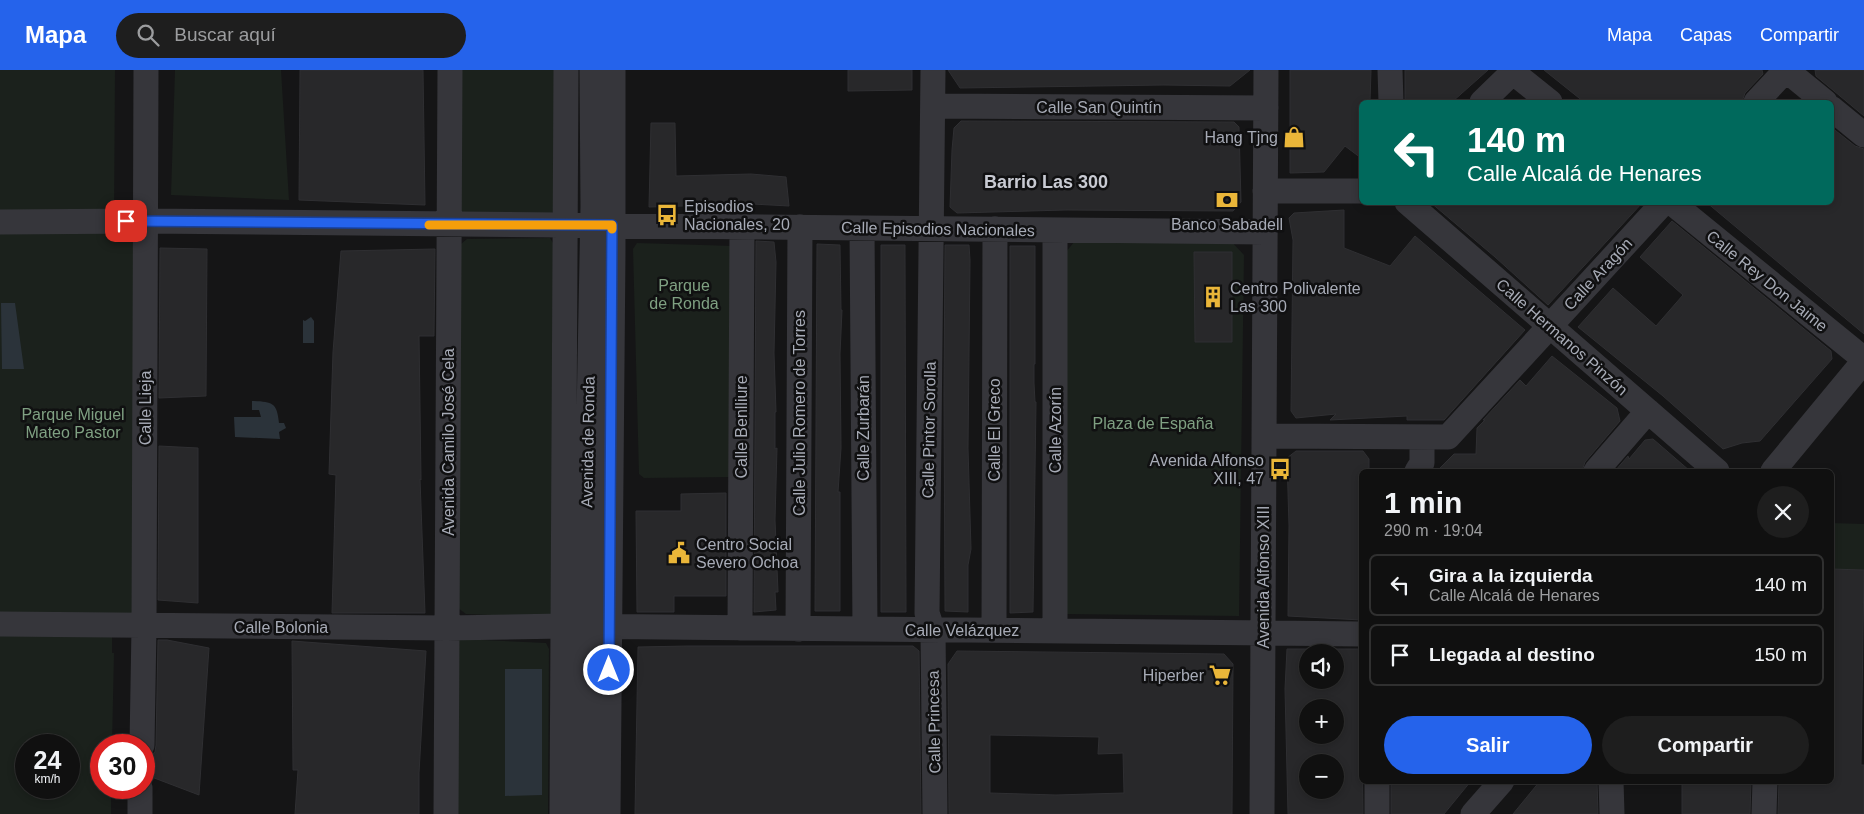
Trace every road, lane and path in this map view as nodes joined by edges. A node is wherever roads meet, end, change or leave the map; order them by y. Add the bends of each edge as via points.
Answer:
1 (146, 70) edge
2 (450, 70) edge
3 (566, 70) edge
4 (592, 70) edge
5 (613, 70) edge
6 (933, 70) edge
7 (1266, 70) edge
8 (1390, 70) edge
9 (1786, 70) edge
10 (1512, 71) edge
11 (1391, 100) edge
12 (1484, 100) edge
13 (1548, 100) edge
14 (1758, 100) edge
15 (1823, 100) edge
16 (933, 106) junction
17 (1266, 108) junction
18 (1834, 110) edge
19 (1864, 135) edge
20 (1265, 191) junction
21 (1359, 191) edge
22 (1410, 205) edge
23 (1661, 205) edge
24 (1675, 205) edge
25 (146, 221) junction
26 (0, 222) edge
27 (449, 225) junction
28 (566, 225) junction
29 (602, 225) junction
30 (742, 226) junction
31 (800, 227) junction
32 (862, 228) junction
33 (932, 228) junction
34 (995, 229) junction
35 (1055, 230) junction
36 (1265, 232) junction
37 (1550, 326) junction
38 (1864, 360) edge
39 (1648, 411) junction
40 (1264, 436) junction
41 (1422, 437) junction
42 (1418, 469) edge
43 (1598, 469) edge
44 (1715, 469) edge
45 (1775, 469) edge
46 (0, 624) edge
47 (144, 626) junction
48 (574, 627) junction
49 (609, 627) junction
50 (447, 628) junction
51 (740, 628) junction
52 (798, 628) junction
53 (865, 629) junction
54 (994, 630) junction
55 (933, 631) junction
56 (1055, 631) junction
57 (1263, 634) junction
58 (1359, 634) edge
59 (142, 734) edge
60 (1377, 784) edge
61 (1499, 784) edge
62 (1612, 784) edge
63 (1765, 784) edge
64 (140, 799) edge
65 (140, 814) edge
66 (446, 814) edge
67 (562, 814) edge
68 (585, 814) edge
69 (608, 814) edge
70 (935, 814) edge
71 (1262, 814) edge
72 (1376, 814) edge
73 (1473, 814) edge
74 (1612, 814) edge
75 (1764, 814) edge

1 - 25 street, Calle Lieja
2 - 27 street, Avenida Camilo José Cela
3 - 28 street, Avenida de Ronda
4 - 29 street, Avenida de Ronda
5 - 29 street, Avenida de Ronda
6 - 16 street, Calle Pintor Sorolla
7 - 17 street, Avenida Alfonso XIII
8 - 11 street
9 - 14 street
9 - 15 street
10 - 12 street
10 - 13 street
16 - 17 street, Calle San Quintín
16 - 33 street, Calle Pintor Sorolla
17 - 20 street, Avenida Alfonso XIII
18 - 19 street
20 - 21 street
20 - 36 street, Avenida Alfonso XIII
22 - 37 street, Calle Hermanos Pinzón
23 - 37 street, Calle Aragón
24 - 38 street, Calle Rey Don Jaime
25 - 26 street, Calle Episodios Nacionales
25 - 27 street, Calle Episodios Nacionales
25 - 47 street, Calle Lieja
27 - 28 street, Calle Episodios Nacionales
27 - 50 street, Avenida Camilo José Cela
28 - 29 street, Calle Episodios Nacionales
28 - 48 street, Avenida de Ronda
29 - 30 street, Calle Episodios Nacionales
29 - 48 street, Avenida de Ronda
29 - 49 street, Avenida de Ronda
30 - 31 street, Calle Episodios Nacionales
30 - 51 street, Calle Benlliure
31 - 32 street, Calle Episodios Nacionales
31 - 52 street, Calle Julio Romero de Torres
32 - 33 street, Calle Episodios Nacionales
32 - 53 street, Calle Zurbarán
33 - 34 street, Calle Episodios Nacionales
33 - 55 street, Calle Pintor Sorolla via 928,614
34 - 35 street, Calle Episodios Nacionales
34 - 54 street, Calle El Greco
35 - 36 street, Calle Episodios Nacionales
35 - 56 street, Calle Azorín
36 - 40 street, Avenida Alfonso XIII
37 - 39 street, Calle Hermanos Pinzón
37 - 41 street, Calle Aragón via 1448,437
38 - 45 street
39 - 43 street
39 - 44 street, Calle Hermanos Pinzón
40 - 41 street, Calle Aragón
40 - 57 street, Avenida Alfonso XIII
41 - 42 street via 1422,463
46 - 47 street, Calle Bolonia
47 - 50 street, Calle Bolonia
47 - 59 street, Calle Lieja
48 - 49 street, Calle Velázquez
48 - 50 street, Calle Bolonia
48 - 67 street, Avenida de Ronda
48 - 68 street, Avenida de Ronda
49 - 51 street, Calle Velázquez
49 - 69 street, Avenida de Ronda
50 - 66 street, Avenida Camilo José Cela
51 - 52 street, Calle Velázquez
52 - 53 street, Calle Velázquez
53 - 55 street, Calle Velázquez
54 - 55 street, Calle Velázquez
54 - 56 street, Calle Velázquez
55 - 70 street, Calle Princesa
56 - 57 street, Calle Velázquez
57 - 58 street, Calle Velázquez
57 - 71 street, Avenida Alfonso XIII
60 - 72 street
61 - 73 street
62 - 74 street
63 - 75 street
64 - 65 street

